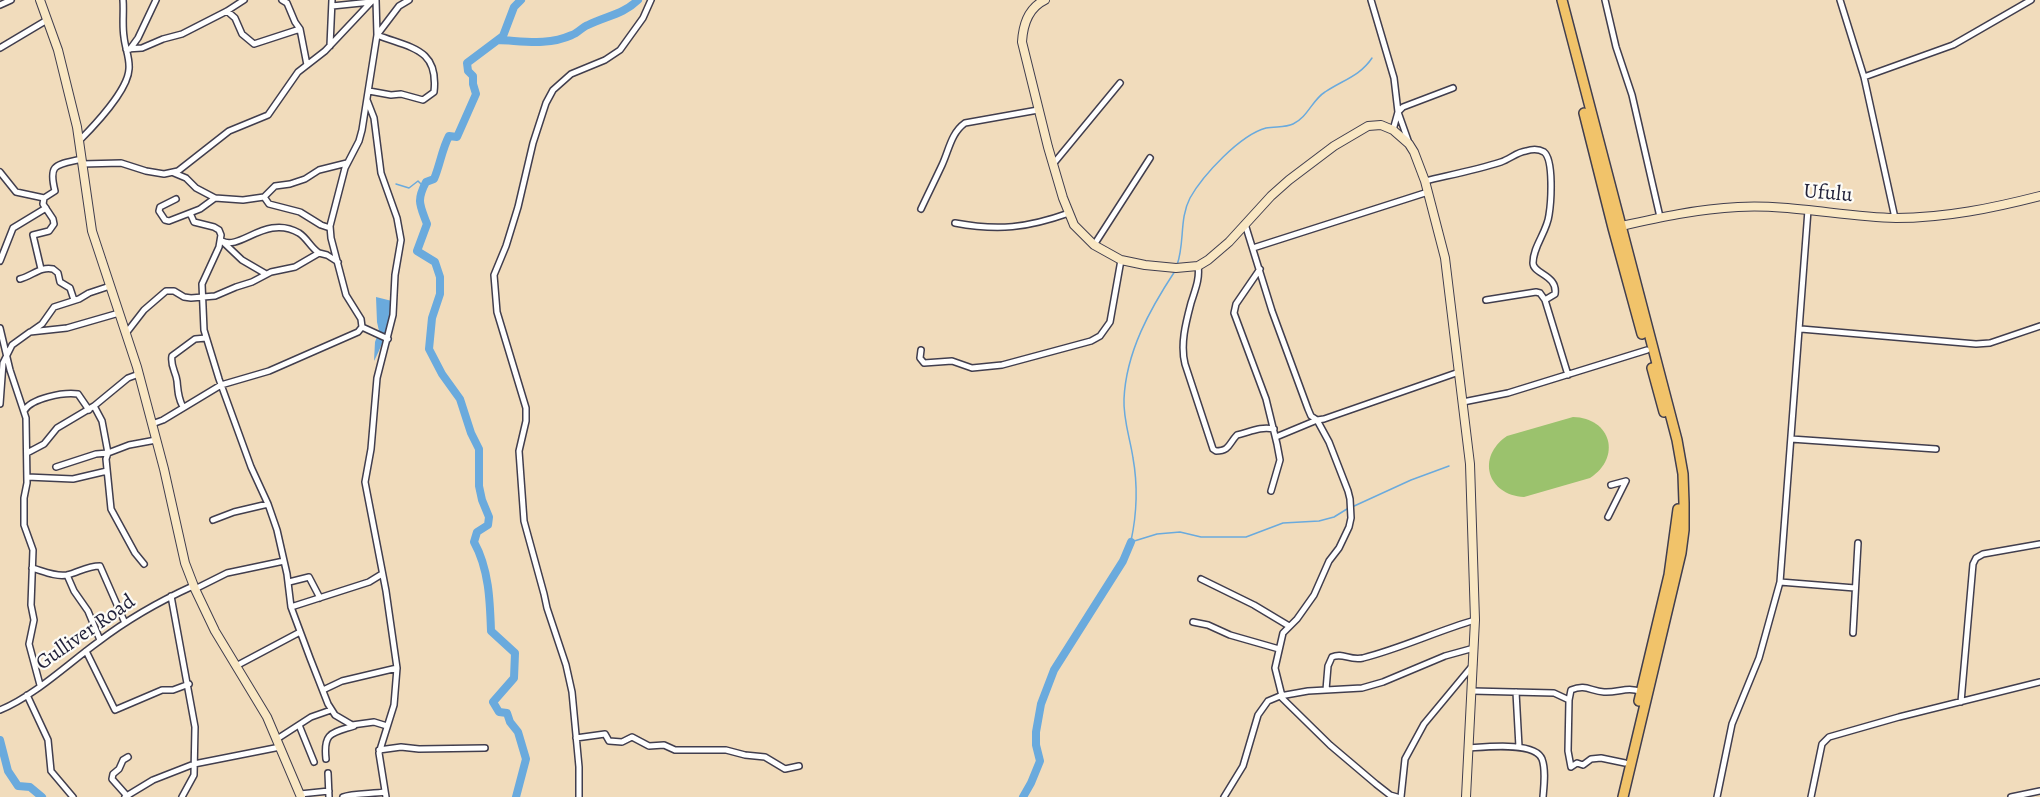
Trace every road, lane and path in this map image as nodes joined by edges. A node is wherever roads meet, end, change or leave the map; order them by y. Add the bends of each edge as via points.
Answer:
1 (11, 0) edge
2 (40, 0) edge
3 (123, 0) edge
4 (156, 0) edge
5 (244, 0) edge
6 (282, 0) edge
7 (409, 0) edge
8 (651, 0) edge
9 (1045, 0) edge
10 (1371, 0) edge
11 (1557, 0) edge
12 (1562, 0) edge
13 (1605, 0) edge
14 (1840, 0) edge
15 (2031, 0) edge
16 (373, 1) edge
17 (332, 3) edge
18 (0, 5) edge
19 (227, 11) junction
20 (47, 20) junction
21 (300, 29) junction
22 (377, 35) junction
23 (330, 46) junction
24 (0, 48) edge
25 (128, 49) junction
26 (307, 65) junction
27 (1864, 77) junction
28 (1120, 83) dead end
29 (1453, 88) dead end
30 (369, 91) junction
31 (367, 100) junction
32 (1038, 110) junction
33 (1398, 112) junction
34 (1393, 130) junction
35 (79, 141) junction
36 (1409, 144) junction
37 (1150, 158) dead end
38 (82, 161) junction
39 (347, 163) junction
40 (1054, 163) junction
41 (0, 172) edge
42 (174, 173) junction
43 (1425, 181) junction
44 (1428, 192) junction
45 (2040, 196) edge
46 (264, 197) junction
47 (44, 198) junction
48 (215, 198) junction
49 (176, 200) dead end
50 (46, 208) junction
51 (921, 209) dead end
52 (1808, 210) junction
53 (190, 213) junction
54 (1069, 213) junction
55 (1660, 217) junction
56 (1895, 218) junction
57 (955, 223) dead end
58 (1245, 224) junction
59 (1616, 227) junction
60 (330, 228) junction
61 (222, 241) junction
62 (1094, 245) junction
63 (1253, 248) junction
64 (319, 253) junction
65 (1121, 260) junction
66 (0, 261) edge
67 (338, 262) junction
68 (1198, 266) junction
69 (41, 269) junction
70 (1260, 269) junction
71 (266, 274) junction
72 (20, 279) dead end
73 (110, 286) junction
74 (202, 296) junction
75 (74, 300) junction
76 (1486, 300) dead end
77 (1545, 300) junction
78 (119, 313) junction
79 (2040, 326) edge
80 (362, 327) junction
81 (0, 328) edge
82 (1800, 329) junction
83 (30, 332) junction
84 (127, 332) junction
85 (206, 338) junction
86 (388, 339) junction
87 (921, 350) dead end
88 (1647, 350) junction
89 (6, 355) junction
90 (1459, 372) junction
91 (139, 374) junction
92 (1568, 375) junction
93 (221, 385) junction
94 (1463, 402) junction
95 (0, 404) edge
96 (183, 407) junction
97 (92, 408) junction
98 (24, 411) junction
99 (1317, 420) junction
100 (152, 424) junction
101 (1274, 429) junction
102 (1276, 437) junction
103 (156, 440) junction
104 (1791, 440) junction
105 (1935, 449) dead end
106 (27, 453) junction
107 (108, 453) junction
108 (56, 467) dead end
109 (107, 471) junction
110 (27, 477) junction
111 (1611, 485) dead end
112 (1271, 490) dead end
113 (268, 504) junction
114 (1608, 517) dead end
115 (213, 520) dead end
116 (1858, 543) dead end
117 (2040, 544) edge
118 (284, 561) junction
119 (144, 564) dead end
120 (32, 568) junction
121 (382, 574) junction
122 (66, 575) junction
123 (1201, 579) dead end
124 (289, 582) junction
125 (1780, 582) junction
126 (194, 587) junction
127 (1855, 588) junction
128 (171, 596) junction
129 (320, 598) junction
130 (291, 607) junction
131 (1475, 620) junction
132 (1193, 622) dead end
133 (124, 623) junction
134 (1289, 626) junction
135 (300, 632) junction
136 (1852, 633) dead end
137 (100, 640) junction
138 (1474, 648) junction
139 (1279, 649) junction
140 (86, 651) junction
141 (1473, 665) junction
142 (236, 666) junction
143 (397, 668) junction
144 (2040, 682) edge
145 (189, 684) junction
146 (40, 685) junction
147 (323, 690) junction
148 (1326, 690) junction
149 (1472, 691) junction
150 (1516, 692) junction
151 (1641, 692) junction
152 (27, 695) junction
153 (1281, 696) junction
154 (1569, 700) junction
155 (1960, 702) junction
156 (0, 710) edge
157 (331, 710) junction
158 (299, 725) junction
159 (356, 725) junction
160 (387, 726) junction
161 (576, 738) junction
162 (279, 743) junction
163 (1519, 747) junction
164 (485, 748) dead end
165 (1469, 748) junction
166 (380, 750) junction
167 (128, 757) dead end
168 (326, 759) dead end
169 (314, 762) dead end
170 (1625, 763) junction
171 (194, 764) junction
172 (799, 766) dead end
173 (328, 773) dead end
174 (2040, 791) edge
175 (329, 794) edge
176 (185, 795) edge
177 (301, 795) edge
178 (386, 795) edge
179 (73, 797) edge
180 (126, 797) edge
181 (343, 797) edge
182 (579, 797) edge
183 (1224, 797) edge
184 (1399, 797) edge
185 (1466, 797) edge
186 (1542, 797) edge
187 (1618, 797) edge
188 (1623, 797) edge
189 (1717, 797) edge
190 (1811, 797) edge
191 (2011, 797) edge

1 - 18 street
2 - 20 street
3 - 25 street
4 - 25 street
5 - 19 street
6 - 21 street
7 - 22 street via 399,6
8 - 161 street via 620,50 571,74 550,94 494,275 497,312 526,408 519,451 524,521 566,665
9 - 32 street via 1029,14 1022,30
10 - 33 street via 1394,78
11 - 59 highway
12 - 59 highway
13 - 55 street
14 - 27 street
15 - 27 street via 1953,45
16 - 17 street
16 - 22 street
16 - 23 street
17 - 23 street
19 - 21 street via 254,44
19 - 25 street via 176,36
20 - 24 street
20 - 35 street via 65,76
21 - 26 street
22 - 30 street
22 - 30 street via 425,54 434,92 423,100
23 - 26 street
25 - 35 street via 126,81
26 - 42 street via 268,115 229,131
27 - 56 street
28 - 40 street
29 - 33 street
30 - 31 street
31 - 39 street via 359,141
31 - 86 street via 374,118 381,173 401,240
32 - 40 street
32 - 51 street via 965,123 952,139
33 - 34 street
33 - 36 street
34 - 36 street
34 - 58 street via 1372,125 1351,135 1284,184
35 - 38 street
36 - 43 street
37 - 62 street
38 - 42 street via 121,163 159,174
38 - 47 street via 53,169 55,191
38 - 73 street via 92,231
39 - 46 street via 275,186
39 - 60 street
40 - 54 street
41 - 47 street via 16,192
42 - 48 street
43 - 44 street
43 - 77 street via 1498,163 1525,151 1540,150 1546,154 1550,212 1533,265 1555,288 1555,294
44 - 63 street
44 - 90 street via 1445,258
45 - 56 street, Ufulu via 1968,212
46 - 48 street
46 - 60 street via 269,204 300,212
47 - 50 street
48 - 53 street
49 - 53 street via 160,207 161,216 169,221
50 - 66 street via 13,228
50 - 69 street via 54,224 49,231 32,237
52 - 55 street, Ufulu via 1739,207
52 - 56 street, Ufulu
52 - 82 street
53 - 61 street via 194,222 219,230
54 - 57 street via 1012,228
54 - 62 street via 1074,225
55 - 59 street, Ufulu
58 - 63 street
58 - 68 street via 1215,255
59 - 88 highway
59 - 188 highway via 1664,387 1683,474 1684,504 1681,553
60 - 67 street
61 - 64 street via 231,243 275,227 300,234
61 - 71 street via 242,260
61 - 74 street via 202,284
62 - 65 street
63 - 70 street
64 - 67 street
64 - 71 street via 295,267
65 - 68 street via 1159,267
65 - 87 street via 1110,322 1091,341 984,368 946,360 924,363
67 - 80 street via 346,296
68 - 101 street via 1182,350 1213,449 1225,450 1237,435 1254,429
69 - 72 street
69 - 75 street via 56,270
70 - 99 street via 1308,409
70 - 101 street via 1233,313
71 - 74 street via 222,294
73 - 75 street
73 - 78 street
74 - 84 street via 191,298 166,291
74 - 85 street
75 - 83 street via 52,308 42,324
76 - 77 street via 1536,292
77 - 92 street
78 - 83 street via 67,328
78 - 84 street
79 - 82 street via 1976,344
80 - 86 street
80 - 93 street via 269,371
81 - 89 street
82 - 104 street
83 - 89 street via 12,345
84 - 91 street
85 - 93 street
85 - 96 street via 195,339 172,356
86 - 121 street via 376,378 365,482
88 - 92 street
88 - 151 highway via 1672,442 1678,506 1669,575
89 - 95 street
89 - 98 street
90 - 94 street
90 - 99 street
91 - 97 street via 128,378
91 - 100 street
92 - 94 street
93 - 96 street
93 - 113 street
94 - 131 street via 1470,464
96 - 100 street
97 - 98 street via 78,394 67,393 30,404
97 - 106 street via 57,428 44,444
97 - 107 street via 102,421
98 - 106 street
99 - 102 street
99 - 134 street via 1348,491 1350,523 1314,595
100 - 103 street
101 - 102 street
102 - 112 street via 1280,460
103 - 107 street
103 - 126 street
104 - 105 street
104 - 125 street
106 - 110 street
107 - 108 street
107 - 109 street
109 - 110 street via 73,479
109 - 119 street via 111,510
110 - 120 street via 24,525 33,550
111 - 114 street via 1626,481
113 - 115 street
113 - 118 street
116 - 127 street
117 - 155 street via 1976,558
118 - 124 street
118 - 126 street, Gulliver Road via 226,573
120 - 122 street
120 - 146 street via 34,620 30,647
121 - 129 street
121 - 143 street
122 - 133 street via 100,566
122 - 137 street
123 - 134 street
124 - 129 street via 309,577
124 - 130 street
125 - 127 street
125 - 189 street via 1759,658 1732,724
126 - 128 street, Gulliver Road
126 - 142 street
127 - 136 street
128 - 133 street, Gulliver Road
128 - 145 street
129 - 130 street
130 - 135 street
131 - 138 street
131 - 148 street via 1375,655 1332,657
132 - 139 street
133 - 137 street, Gulliver Road
134 - 139 street
135 - 142 street
135 - 147 street
137 - 140 street, Gulliver Road
138 - 141 street
138 - 148 street via 1362,688
139 - 153 street via 1275,668
140 - 145 street via 115,710 162,690
140 - 146 street, Gulliver Road
141 - 149 street
141 - 184 street via 1419,732 1405,759
142 - 162 street
143 - 147 street via 342,681
143 - 160 street via 396,696
144 - 155 street
145 - 171 street via 195,727
146 - 152 street, Gulliver Road
147 - 157 street
148 - 153 street
149 - 150 street
149 - 165 street
150 - 154 street via 1554,693
150 - 163 street
151 - 154 street via 1629,688 1604,692 1584,687 1571,690
151 - 170 highway
152 - 156 street, Gulliver Road
152 - 179 street via 48,740 51,771
153 - 183 street via 1263,707 1243,766
153 - 184 street via 1329,745 1390,795
154 - 170 street via 1571,767 1601,758
155 - 190 street via 1829,737 1822,744
157 - 158 street
157 - 159 street via 344,722
158 - 162 street
158 - 169 street
159 - 160 street via 374,722
159 - 168 street via 328,738
160 - 166 street
161 - 172 street via 605,734 609,741 622,742 632,737 649,746 726,750 765,757 785,769
161 - 182 street
162 - 171 street
162 - 177 street
163 - 165 street
163 - 186 street via 1534,750 1542,759
164 - 166 street
165 - 185 street
166 - 178 street
167 - 180 street via 112,779
170 - 187 highway
171 - 176 street via 194,776
171 - 180 street via 153,780
173 - 175 street
174 - 191 street
175 - 177 street
178 - 181 street

